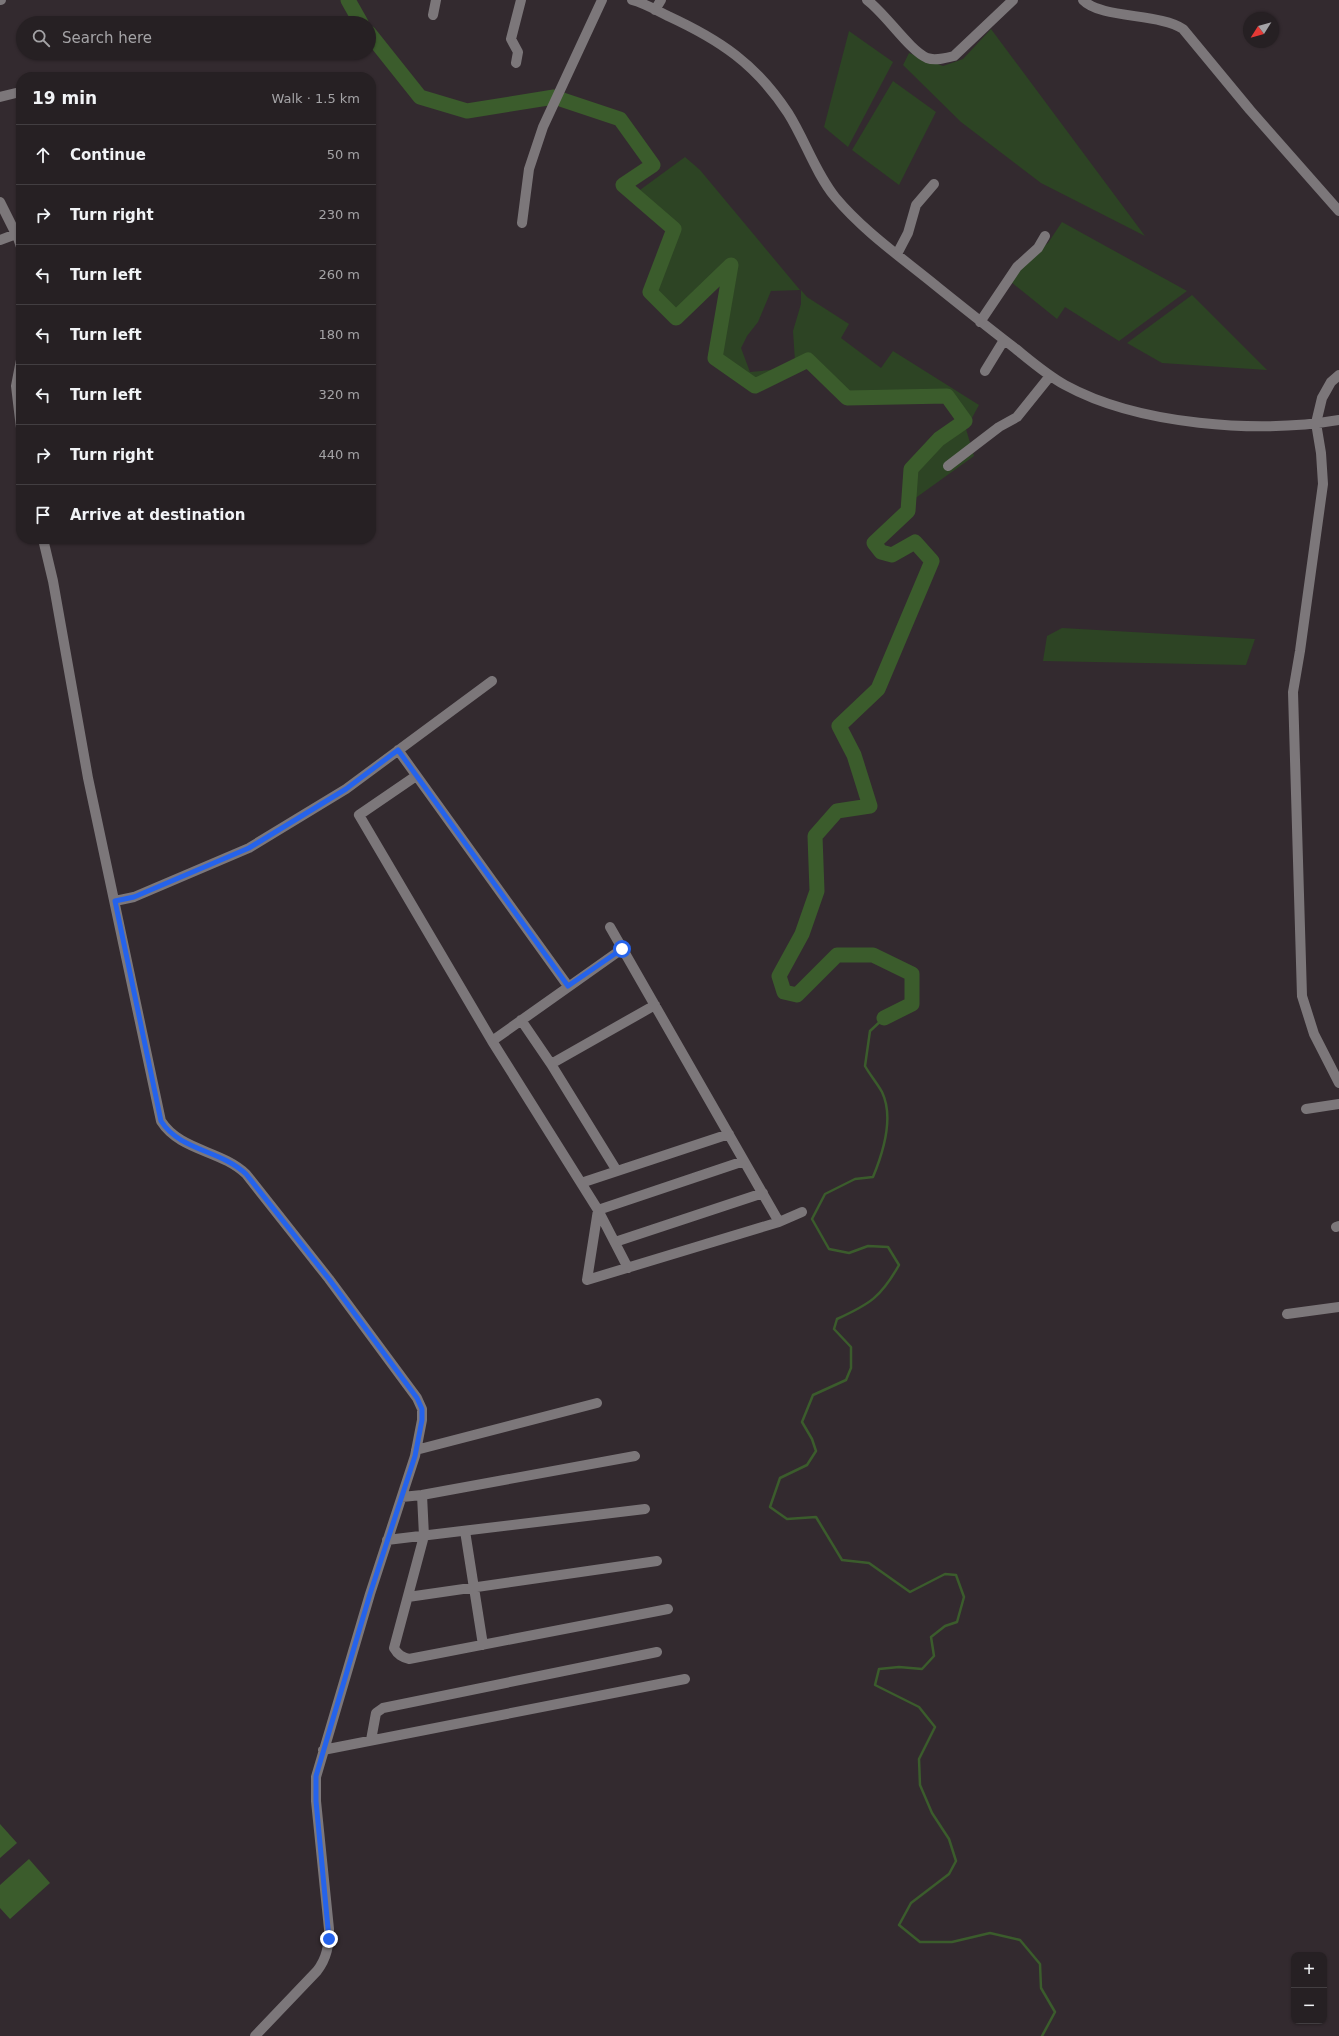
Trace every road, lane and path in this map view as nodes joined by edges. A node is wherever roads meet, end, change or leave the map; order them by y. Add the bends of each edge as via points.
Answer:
1 (436, 0) edge
2 (521, 0) edge
3 (602, 0) edge
4 (635, 0) edge
5 (661, 0) edge
6 (867, 0) edge
7 (1013, 0) edge
8 (1083, 0) edge
9 (655, 10) junction
10 (433, 15) dead end
11 (516, 63) dead end
12 (16, 93) edge
13 (0, 96) edge
14 (934, 184) dead end
15 (0, 202) edge
16 (1339, 211) edge
17 (522, 223) dead end
18 (16, 234) joint
19 (1045, 236) dead end
20 (0, 240) edge
21 (897, 254) junction
22 (980, 322) junction
23 (1004, 340) junction
24 (985, 371) dead end
25 (1339, 375) edge
26 (1050, 376) junction
27 (1339, 420) edge
28 (1316, 422) junction
29 (948, 466) dead end
30 (44, 544) edge
31 (492, 681) dead end
32 (398, 750) junction
33 (416, 776) junction
34 (115, 901) junction
35 (610, 927) dead end
36 (622, 949) junction
37 (568, 986) junction
38 (654, 1005) junction
39 (521, 1020) junction
40 (492, 1041) junction
41 (551, 1064) junction
42 (1339, 1083) edge
43 (1339, 1104) edge
44 (1306, 1109) dead end
45 (729, 1134) junction
46 (744, 1161) junction
47 (617, 1171) junction
48 (581, 1184) junction
49 (763, 1193) junction
50 (598, 1210) junction
51 (802, 1212) dead end
52 (779, 1222) junction
53 (615, 1242) junction
54 (628, 1268) junction
55 (1339, 1306) edge
56 (1287, 1314) dead end
57 (597, 1403) dead end
58 (416, 1450) junction
59 (634, 1456) dead end
60 (422, 1495) junction
61 (402, 1497) junction
62 (645, 1509) dead end
63 (465, 1531) junction
64 (424, 1536) junction
65 (388, 1540) junction
66 (657, 1561) dead end
67 (473, 1588) junction
68 (408, 1598) junction
69 (668, 1609) dead end
70 (483, 1644) junction
71 (657, 1652) dead end
72 (685, 1679) dead end
73 (371, 1740) junction
74 (323, 1750) junction
75 (255, 2036) edge

1 - 10 street
2 - 11 street via 511,39 518,52
3 - 17 street via 547,119 529,169
4 - 9 street
5 - 9 street
6 - 7 street via 880,9 918,52 928,58 944,59 954,56
8 - 16 street via 1095,8 1171,23 1183,29
9 - 21 street via 698,30 740,57 766,82 789,115 819,173 835,196
12 - 13 street
14 - 21 street via 916,205 908,233
15 - 18 street
18 - 20 street
19 - 22 street via 1038,248 1017,267
21 - 22 street
22 - 23 street
23 - 24 street
23 - 26 street
25 - 28 street via 1331,382 1322,398
26 - 28 street via 1088,396 1158,416 1250,426
26 - 29 street via 1017,417 999,427
27 - 28 street
28 - 42 street via 1322,484 1293,692 1300,986 1314,1034
30 - 34 street via 88,778
31 - 32 street
32 - 33 street
32 - 34 street via 346,789 249,848 134,897
33 - 37 street
33 - 40 street via 359,815
34 - 58 street via 161,1121 168,1132 184,1142 218,1156 240,1169 281,1217 417,1398 422,1409 422,1420
35 - 36 street
36 - 37 street
36 - 38 street
37 - 39 street
38 - 41 street
38 - 45 street
39 - 40 street
39 - 41 street
40 - 48 street
41 - 47 street
43 - 44 street
45 - 46 street
45 - 47 street
46 - 49 street
46 - 50 street
47 - 48 street
48 - 50 street
49 - 52 street
49 - 53 street
50 - 53 street
50 - 54 street via 587,1280
51 - 52 street
52 - 54 street
53 - 54 street
55 - 56 street
57 - 58 street
58 - 61 street
59 - 60 street
60 - 61 street
60 - 64 street
61 - 65 street
62 - 63 street
63 - 64 street
63 - 67 street
64 - 65 street
64 - 68 street
65 - 74 street
66 - 67 street
67 - 68 street
67 - 70 street
68 - 70 street via 394,1648 397,1654 409,1658
69 - 70 street
71 - 73 street via 383,1708 376,1713
72 - 73 street
73 - 74 street
74 - 75 street via 315,1791 329,1929 328,1946 317,1971

